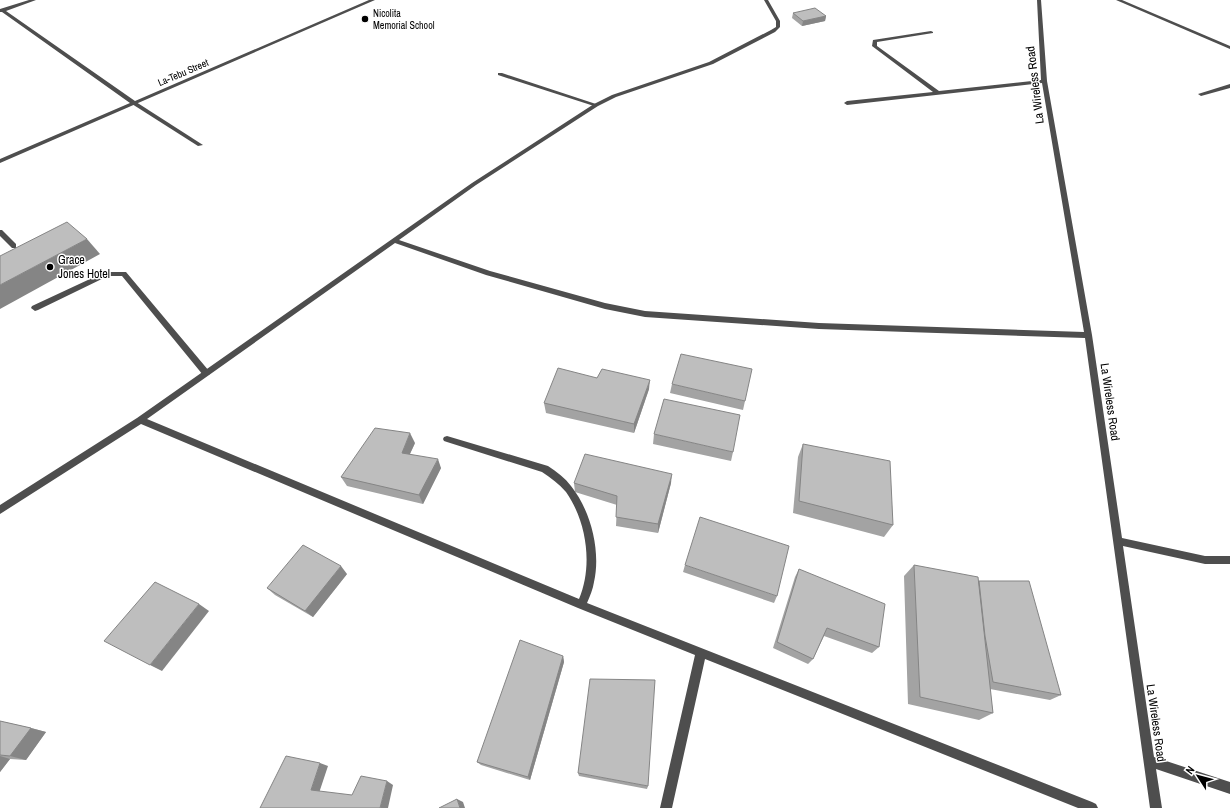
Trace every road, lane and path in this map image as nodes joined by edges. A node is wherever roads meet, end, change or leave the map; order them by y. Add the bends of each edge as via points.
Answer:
1 (34, 0) edge
2 (373, 0) edge
3 (766, 0) edge
4 (1039, 0) edge
5 (1118, 0) edge
6 (1, 11) edge
7 (931, 32) dead end
8 (1230, 48) edge
9 (500, 74) dead end
10 (1044, 81) junction
11 (1230, 86) edge
12 (937, 92) junction
13 (1201, 94) dead end
14 (134, 103) junction
15 (847, 104) dead end
16 (596, 105) junction
17 (200, 145) dead end
18 (0, 161) edge
19 (0, 232) edge
20 (395, 240) junction
21 (14, 246) dead end
22 (35, 308) dead end
23 (1088, 335) junction
24 (206, 373) junction
25 (140, 420) junction
26 (447, 439) dead end
27 (0, 510) edge
28 (1118, 541) junction
29 (1230, 560) edge
30 (581, 605) junction
31 (701, 652) junction
32 (1149, 761) junction
33 (1230, 788) edge
34 (666, 808) edge
35 (1092, 808) edge
36 (1156, 808) edge

1 - 6 street
2 - 14 street, La-Tebu Street
3 - 16 street via 778,21 778,27 774,30 711,63 614,96
4 - 10 street, La Wireless Road
5 - 8 street
6 - 14 street
7 - 12 street via 875,41 874,46
9 - 16 street
10 - 12 street
10 - 23 street, La Wireless Road
11 - 13 street
12 - 15 street
14 - 17 street
14 - 18 street, La-Tebu Street
16 - 20 street via 474,184
19 - 21 street
20 - 23 street via 488,273 605,306 645,314 819,326
20 - 24 street
22 - 24 street via 107,274 124,274
23 - 28 street, La Wireless Road
24 - 25 street
25 - 27 street
25 - 30 street
26 - 30 street via 545,468 558,476 572,495 587,524 592,552 590,581
28 - 29 street via 1205,560
28 - 32 street, La Wireless Road
30 - 31 street
31 - 34 street
31 - 35 street
32 - 33 street
32 - 36 street, La Wireless Road

